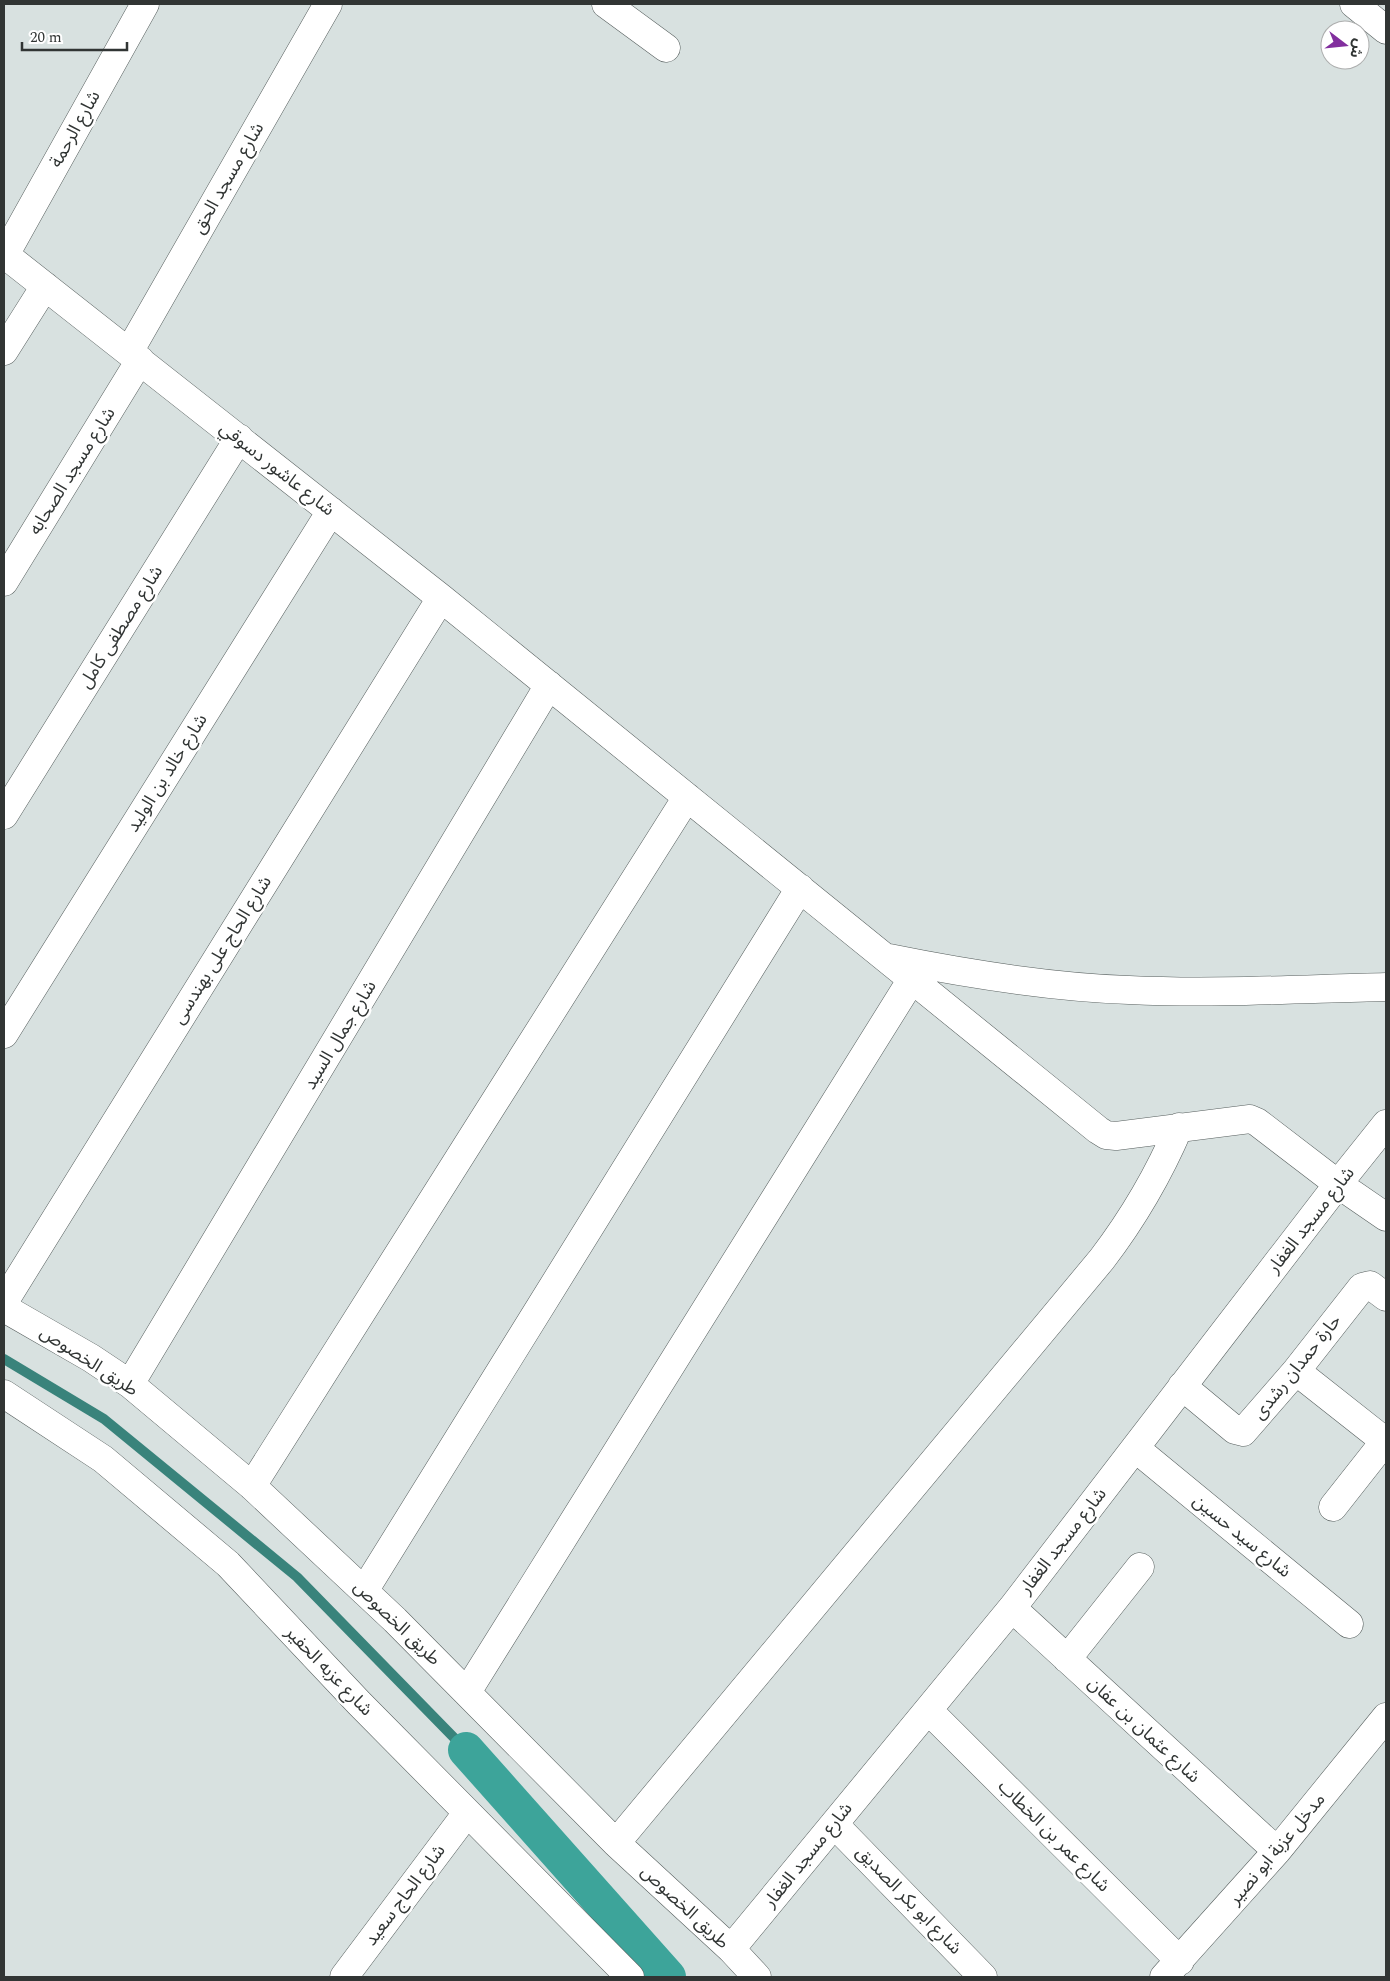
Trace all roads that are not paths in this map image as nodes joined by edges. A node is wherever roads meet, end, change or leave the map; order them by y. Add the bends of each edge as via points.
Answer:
1 (145, 4) edge
2 (328, 4) edge
3 (606, 4) edge
4 (1354, 4) edge
5 (1386, 30) edge
6 (666, 48) dead end
7 (5, 254) edge
8 (45, 286) junction
9 (4, 352) edge
10 (134, 356) junction
11 (239, 438) junction
12 (331, 511) junction
13 (4, 582) edge
14 (441, 598) junction
15 (549, 685) junction
16 (687, 797) junction
17 (4, 815) edge
18 (800, 888) junction
19 (885, 958) junction
20 (912, 979) junction
21 (1386, 986) edge
22 (4, 1034) edge
23 (1386, 1124) edge
24 (1179, 1127) junction
25 (1338, 1184) junction
26 (1386, 1217) edge
27 (1386, 1297) edge
28 (4, 1302) edge
29 (4, 1308) edge
30 (1296, 1370) junction
31 (130, 1384) junction
32 (1182, 1386) junction
33 (4, 1394) edge
34 (1386, 1442) edge
35 (1135, 1448) junction
36 (252, 1486) junction
37 (1333, 1507) dead end
38 (1140, 1567) dead end
39 (364, 1591) junction
40 (1012, 1608) junction
41 (1349, 1624) dead end
42 (1067, 1659) junction
43 (467, 1692) junction
44 (928, 1710) junction
45 (1386, 1717) edge
46 (467, 1813) junction
47 (834, 1824) junction
48 (616, 1843) junction
49 (1277, 1851) junction
50 (731, 1949) junction
51 (1172, 1969) edge
52 (344, 1977) edge
53 (630, 1977) edge
54 (757, 1977) edge
55 (983, 1977) edge

1 - 7 street, شارع الرحمة
2 - 10 street, شارع مسجد الحق
3 - 6 street
4 - 5 street
7 - 8 street, شارع عاشور دسوقي
8 - 9 street
8 - 10 street, شارع عاشور دسوقي
10 - 11 street, شارع عاشور دسوقي
10 - 13 street, شارع مسجد الصحابه
11 - 12 street, شارع عاشور دسوقي
11 - 17 street, شارع مصطفى كامل
12 - 14 street, شارع عاشور دسوقي
12 - 22 street, شارع خالد بن الوليد
14 - 15 street, شارع عاشور دسوقي
14 - 28 street, شارع الحاج على بهندسى
15 - 16 street, شارع عاشور دسوقي
15 - 31 street, شارع جمال السيد
16 - 18 street, شارع عاشور دسوقي
16 - 36 street
18 - 19 street, شارع عاشور دسوقي
18 - 39 street
19 - 20 street, شارع عاشور دسوقي
19 - 21 street via 1046,984 1128,990 1210,992
20 - 24 street, شارع عاشور دسوقي via 1106,1135
20 - 43 street
23 - 25 street, شارع مسجد الغفار
24 - 25 street, شارع عاشور دسوقي via 1250,1118
24 - 48 street via 1146,1196 1102,1259
25 - 26 street, شارع عاشور دسوقي
25 - 32 street, شارع مسجد الغفار
27 - 30 street, حارة حمدان رشدى via 1370,1285 1362,1287
29 - 31 street, طريق الخصوص
30 - 32 street, حارة حمدان رشدى via 1243,1432 1235,1430
30 - 34 street
31 - 36 street, طريق الخصوص
32 - 35 street, شارع مسجد الغفار
33 - 46 street, شارع عزبه الحفير via 103,1459 228,1564
34 - 37 street
35 - 40 street, شارع مسجد الغفار
35 - 41 street, شارع سيد حسين
36 - 39 street, طريق الخصوص
38 - 42 street
39 - 43 street, طريق الخصوص
40 - 42 street, شارع عثمان بن عفان
40 - 44 street, شارع مسجد الغفار
42 - 49 street, شارع عثمان بن عفان
43 - 48 street, طريق الخصوص
44 - 47 street, شارع مسجد الغفار
44 - 51 street, شارع عمر بن الخطاب
45 - 49 street, مدخل عزبة ابو نصير
46 - 52 street, شارع الحاج سعيد
46 - 53 street, شارع عزبه الحفير
47 - 50 street, شارع مسجد الغفار
47 - 55 street, شارع ابو بكر الصديق
48 - 50 street, طريق الخصوص
49 - 51 street, مدخل عزبة ابو نصير
50 - 54 street, طريق الخصوص

